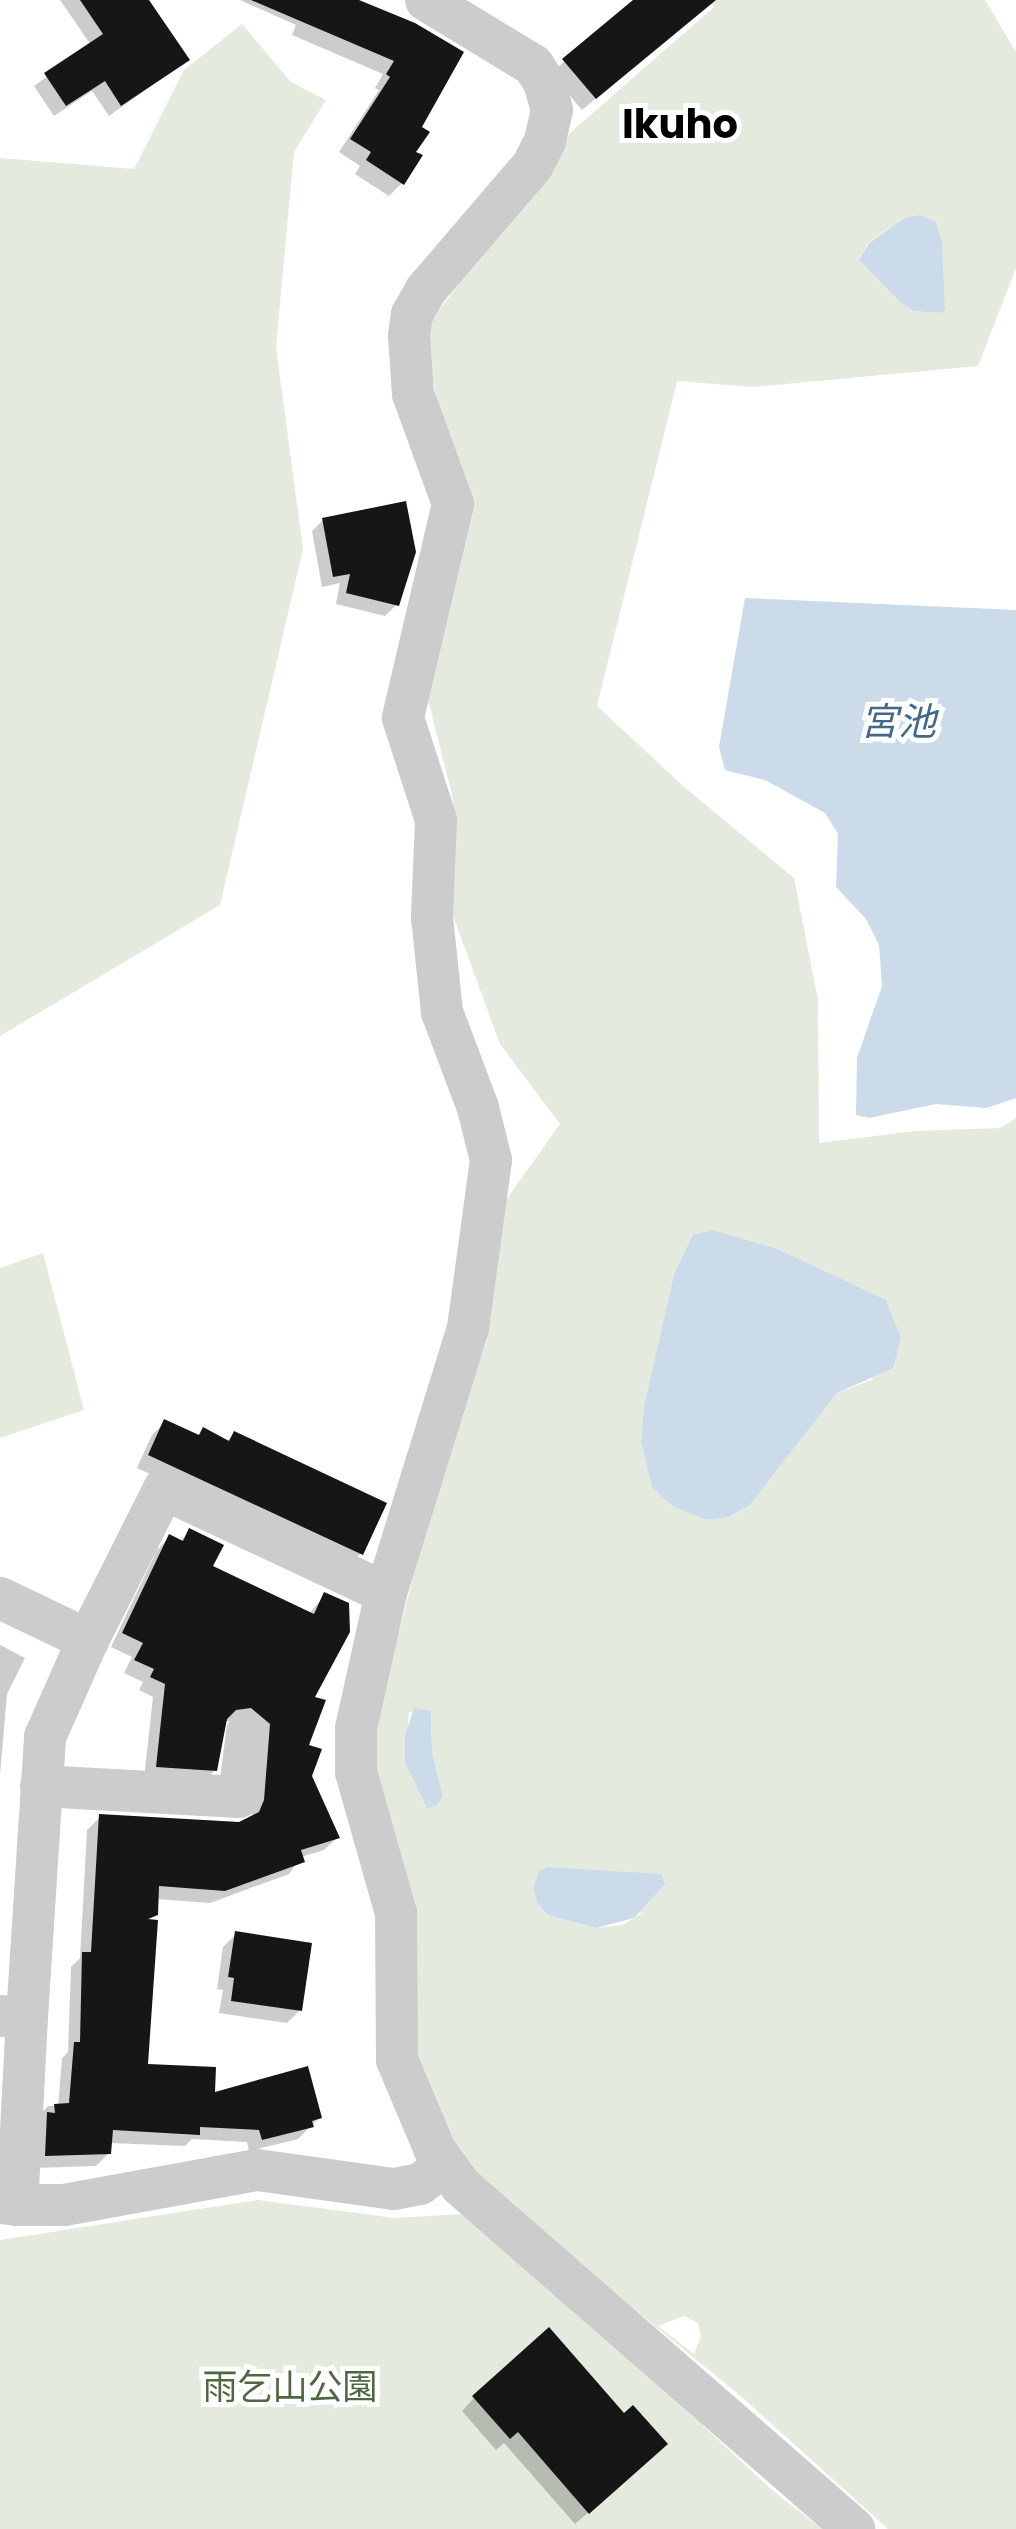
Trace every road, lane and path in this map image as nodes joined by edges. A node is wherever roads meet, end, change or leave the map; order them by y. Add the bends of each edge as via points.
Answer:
1 (434, 1) edge
2 (386, 1593) junction
3 (0, 1598) edge
4 (88, 1640) junction
5 (247, 1733) dead end
6 (42, 1786) junction
7 (13, 2016) edge
8 (446, 2166) junction
9 (8, 2204) edge
10 (854, 2529) edge

1 - 2 street via 533,65 552,110 532,165 426,290 409,336 413,394 454,504 403,718 436,820 432,917 442,1012 482,1119 490,1160 468,1328
2 - 4 street via 164,1490
2 - 8 street via 356,1728 356,1772 396,1913 397,2060
3 - 4 street
4 - 6 street via 45,1737
5 - 6 street via 239,1798
6 - 7 street
7 - 9 street
8 - 9 street via 420,2184 394,2189 257,2170 48,2208
8 - 10 street

